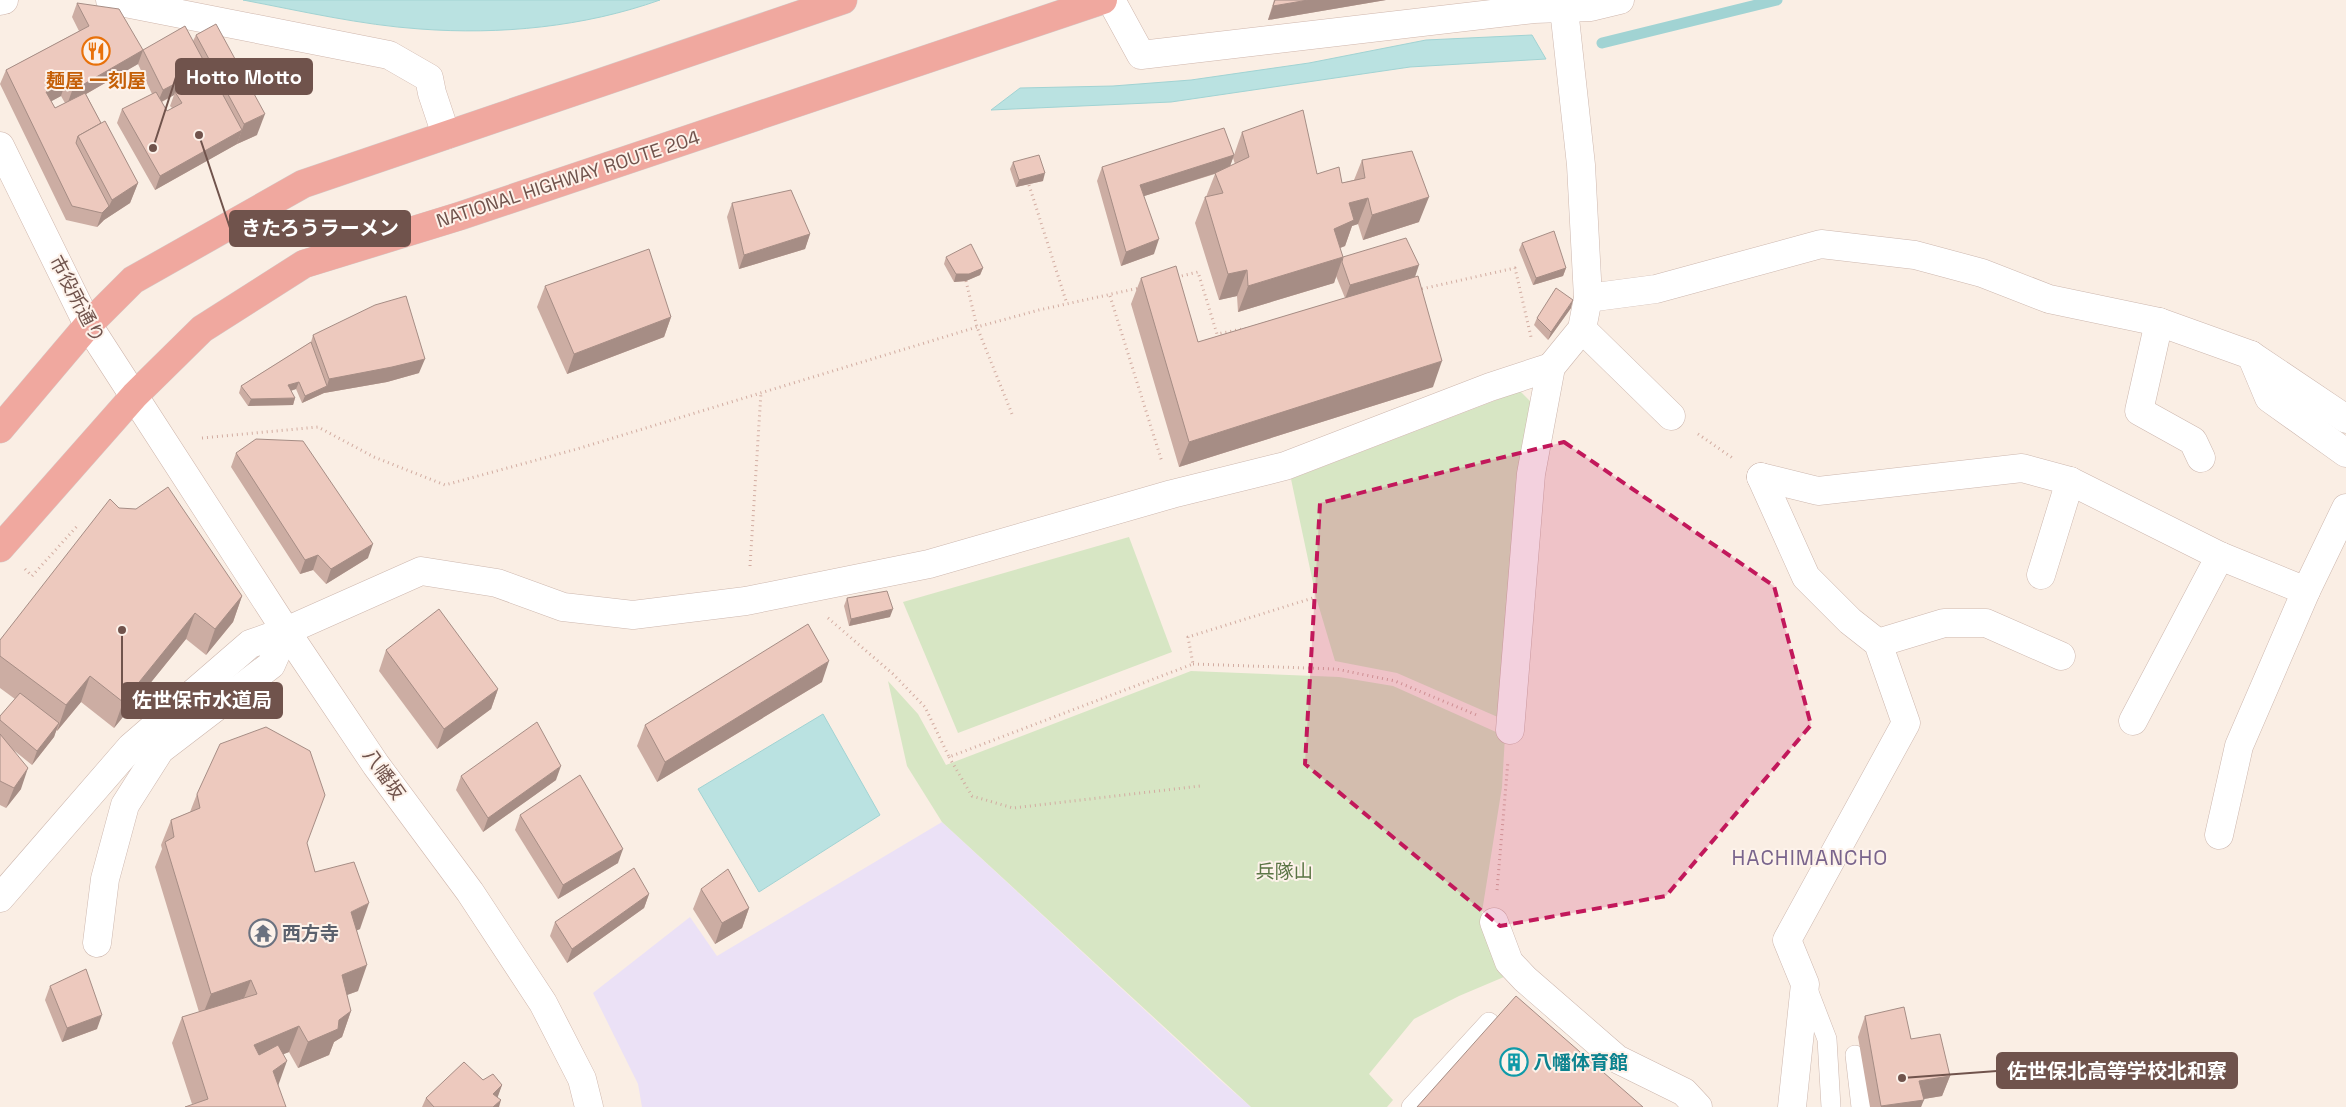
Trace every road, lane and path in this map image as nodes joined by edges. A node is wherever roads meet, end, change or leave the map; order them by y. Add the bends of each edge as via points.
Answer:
1 (4, 0) edge
2 (110, 0) edge
3 (842, 0) edge
4 (1103, 0) edge
5 (1111, 0) edge
6 (1620, 0) edge
7 (0, 1) edge
8 (1533, 4) edge
9 (1564, 9) junction
10 (446, 135) junction
11 (0, 146) edge
12 (1029, 185) edge
13 (1172, 279) edge
14 (966, 281) edge
15 (1146, 286) edge
16 (1410, 292) edge
17 (1110, 296) junction
18 (1588, 298) junction
19 (1067, 304) junction
20 (2159, 322) junction
21 (88, 325) junction
22 (1256, 326) edge
23 (977, 327) junction
24 (1582, 329) junction
25 (2251, 354) junction
26 (1551, 367) junction
27 (761, 392) junction
28 (135, 395) junction
29 (1012, 414) dead end
30 (1671, 416) joint
31 (2346, 419) edge
32 (0, 430) edge
33 (202, 438) dead end
34 (167, 445) joint
35 (2346, 453) edge
36 (2201, 458) dead end
37 (1761, 477) junction
38 (2070, 481) junction
39 (1172, 494) junction
40 (2346, 508) edge
41 (78, 524) dead end
42 (4, 543) edge
43 (2220, 556) junction
44 (2041, 575) dead end
45 (32, 576) dead end
46 (802, 591) junction
47 (2306, 591) junction
48 (1316, 597) dead end
49 (746, 601) junction
50 (286, 631) junction
51 (1878, 643) junction
52 (2061, 656) dead end
53 (1193, 664) junction
54 (2133, 721) dead end
55 (1510, 730) junction
56 (949, 757) junction
57 (1200, 786) dead end
58 (2219, 835) dead end
59 (0, 898) edge
60 (1494, 922) joint
61 (97, 942) dead end
62 (1805, 984) junction
63 (1489, 1022) dead end
64 (1855, 1055) dead end
65 (590, 1107) edge
66 (1411, 1107) edge
67 (1698, 1107) edge
68 (1792, 1107) edge
69 (1831, 1107) edge
70 (1861, 1107) edge

1 - 7 street
2 - 10 street via 389,55 429,78
3 - 10 highway
4 - 28 highway, NATIONAL HIGHWAY ROUTE 204 via 470,213 304,264 202,329
5 - 8 street via 1141,55
6 - 9 street
8 - 9 street
9 - 18 street via 1581,165
10 - 21 highway via 303,184 133,280
11 - 21 street, 市役所通り
12 - 19 path
13 - 22 path via 1198,272 1217,334
14 - 23 path
15 - 17 path
16 - 26 path via 1516,268 1533,345
17 - 19 path
17 - 39 path
18 - 20 street via 1656,290 1821,244 1916,255 1982,273 2049,299
18 - 24 street
19 - 23 path
20 - 25 street
20 - 36 street via 2139,412 2193,441
21 - 28 street, 市役所通り
21 - 32 highway
23 - 27 path
23 - 29 path
24 - 26 street
24 - 30 street
25 - 31 street
25 - 35 street via 2269,398
26 - 39 street via 1490,387 1285,466
26 - 55 street via 1531,474
27 - 33 path via 577,449 445,485 374,457 318,427
27 - 49 path
28 - 34 street, 市役所通り
28 - 42 highway, NATIONAL HIGHWAY ROUTE 204
30 - 37 path
34 - 50 street, 八幡坂
37 - 38 street via 1818,491 2022,468
37 - 51 street via 1806,577 1850,621
38 - 43 street
38 - 44 street
39 - 46 street via 929,564
40 - 47 street
41 - 45 path
43 - 47 street
43 - 54 street
46 - 49 street
46 - 56 path via 816,608 925,707
47 - 58 street via 2239,746
48 - 53 path via 1188,636
49 - 50 street via 633,615 563,606 497,583 421,571
50 - 59 street via 250,644 131,747
50 - 61 street via 271,665 160,750 125,805 105,879
50 - 65 street, 八幡坂 via 376,765 470,892 542,1003 582,1079
51 - 52 street via 1944,624 1986,623
51 - 62 street via 1906,723 1787,940
53 - 55 path via 1336,669 1395,681
53 - 56 path
55 - 60 path
56 - 57 path via 972,796 1014,808
60 - 67 street via 1509,962 1525,979 1617,1059 1684,1092
62 - 68 street
62 - 69 lane via 1827,1039
63 - 66 lane
64 - 70 lane

